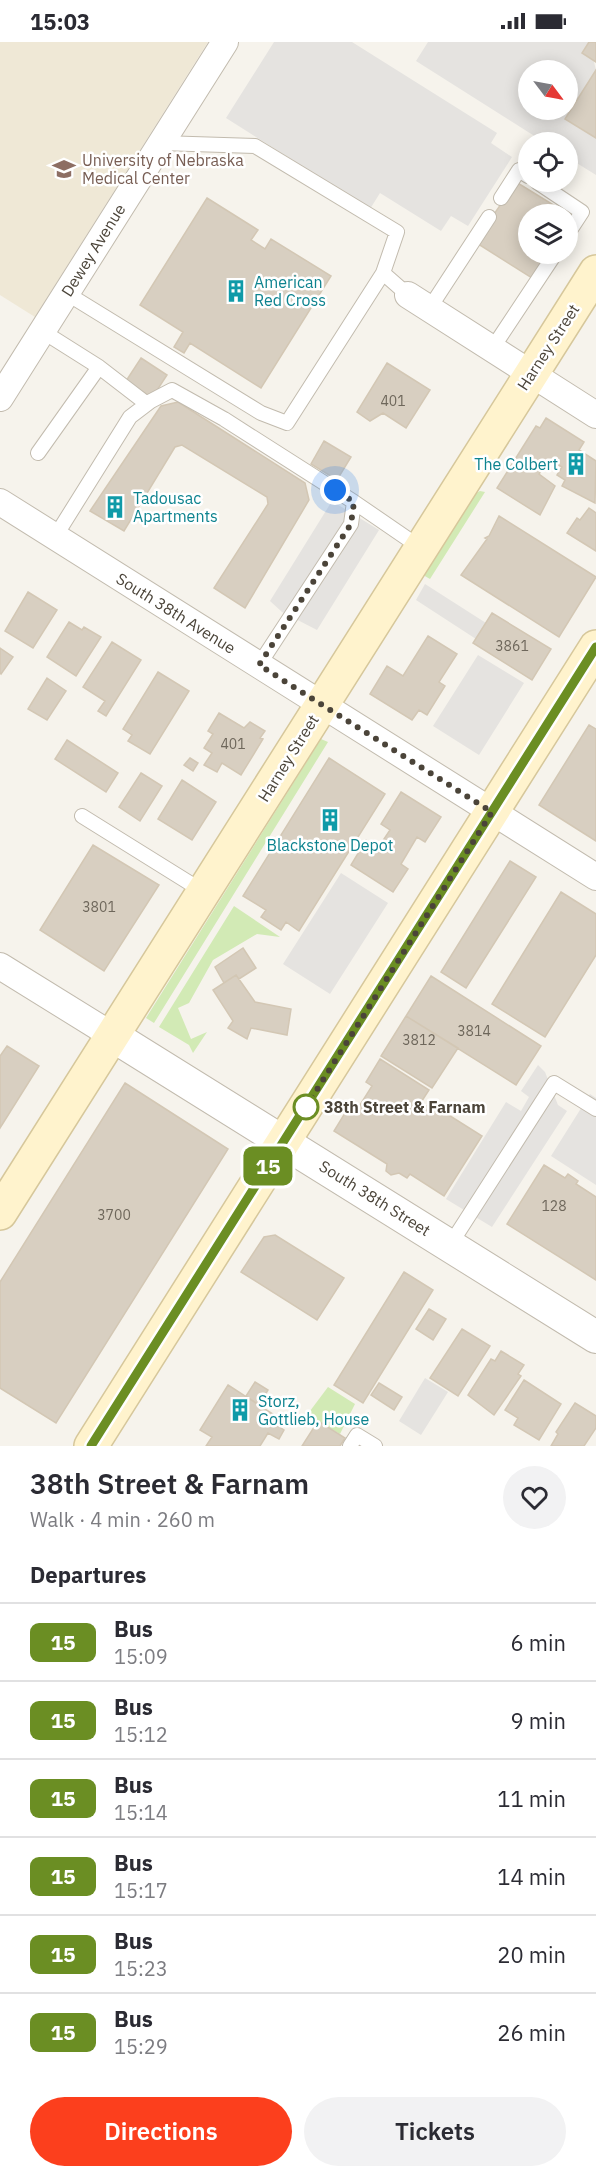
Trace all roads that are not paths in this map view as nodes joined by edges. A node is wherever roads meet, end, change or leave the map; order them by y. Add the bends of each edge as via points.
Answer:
1 (225, 42) edge
2 (161, 143) junction
3 (518, 172) edge
4 (552, 192) edge
5 (501, 198) dead end
6 (570, 204) edge
7 (489, 217) dead end
8 (548, 264) edge
9 (596, 272) edge
10 (383, 273) junction
11 (66, 293) junction
12 (408, 295) joint
13 (429, 309) junction
14 (42, 331) junction
15 (492, 349) junction
16 (99, 367) junction
17 (530, 373) junction
18 (0, 398) edge
19 (147, 404) junction
20 (596, 415) edge
21 (38, 453) dead end
22 (0, 502) edge
23 (354, 502) junction
24 (55, 537) junction
25 (420, 548) junction
26 (596, 647) edge
27 (259, 665) junction
28 (322, 705) junction
29 (492, 812) junction
30 (82, 816) dead end
31 (596, 877) edge
32 (204, 892) junction
33 (0, 966) edge
34 (113, 1036) junction
35 (596, 1109) edge
36 (284, 1141) junction
37 (2, 1205) edge
38 (450, 1245) junction
39 (596, 1337) edge
40 (91, 1446) edge
41 (350, 1446) edge
42 (375, 1446) edge

1 - 2 street, Dewey Avenue
2 - 10 lane via 255,147 397,232
2 - 11 street, Dewey Avenue
3 - 5 lane
4 - 6 lane
7 - 13 lane
8 - 15 lane
9 - 17 main road, Harney Street
10 - 11 lane via 287,423 261,414
10 - 12 lane
11 - 14 street, Dewey Avenue
12 - 13 street
13 - 15 street
14 - 16 lane
14 - 18 street, Dewey Avenue
15 - 17 street
16 - 19 lane
16 - 21 lane
17 - 20 street
17 - 25 main road, Harney Street
19 - 23 lane via 172,390
19 - 24 lane via 130,417
22 - 24 street, South 38th Avenue
23 - 25 lane
23 - 27 lane via 351,524
24 - 27 street, South 38th Avenue
25 - 28 main road, Harney Street
26 - 29 main road
27 - 28 street, South 38th Avenue
28 - 29 street, South 38th Avenue
28 - 32 main road, Harney Street
29 - 31 street, South 38th Avenue
29 - 36 main road
30 - 32 lane
32 - 34 main road, Harney Street
33 - 34 street, South 38th Street
34 - 36 street, South 38th Street
34 - 37 main road, Harney Street
35 - 38 lane via 554,1083
36 - 38 street, South 38th Street
36 - 40 main road
38 - 39 street, South 38th Street
41 - 42 lane via 357,1435

